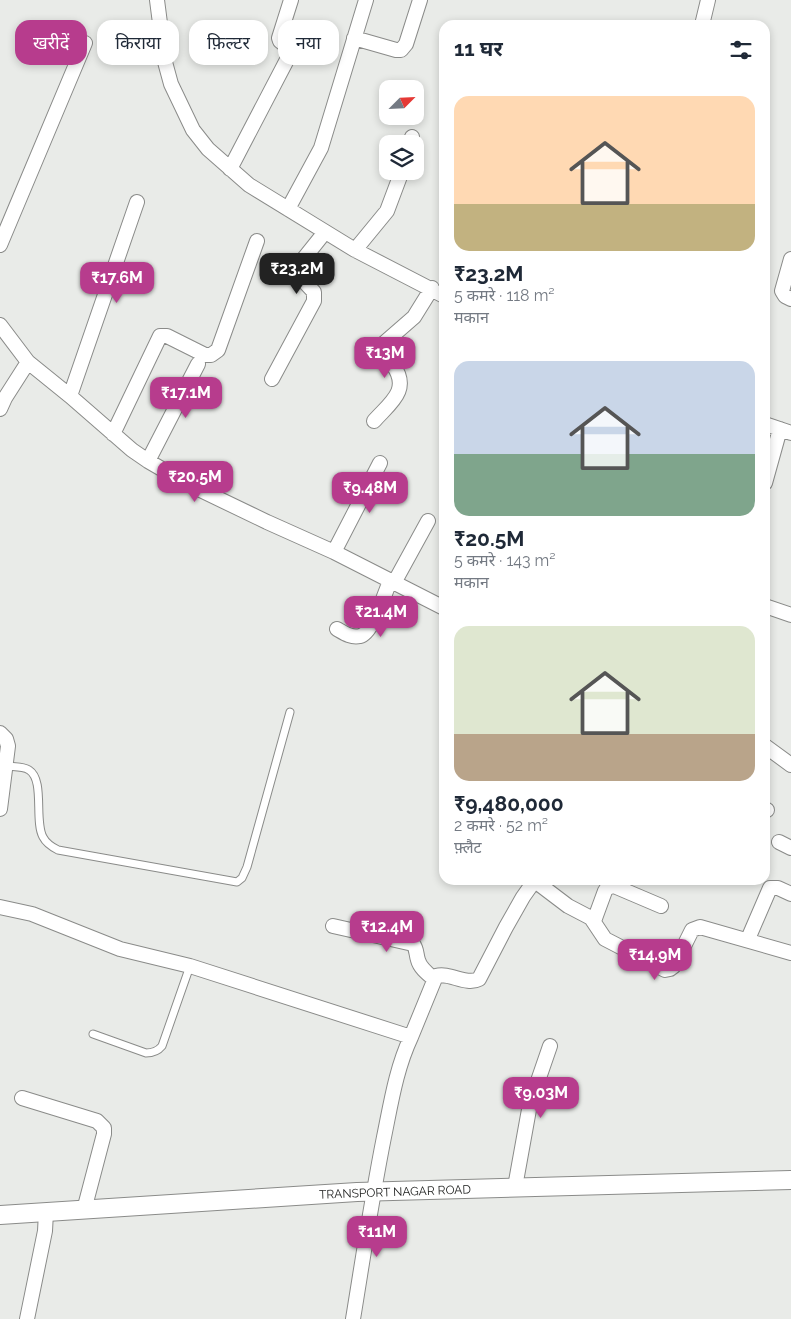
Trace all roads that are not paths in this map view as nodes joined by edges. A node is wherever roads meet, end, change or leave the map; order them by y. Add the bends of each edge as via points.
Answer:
1 (157, 0) edge
2 (291, 0) edge
3 (366, 0) edge
4 (420, 0) edge
5 (708, 0) edge
6 (703, 20) edge
7 (354, 38) junction
8 (75, 65) edge
9 (230, 169) junction
10 (399, 180) edge
11 (137, 202) dead end
12 (288, 209) junction
13 (325, 232) junction
14 (257, 241) dead end
15 (0, 245) edge
16 (355, 250) junction
17 (791, 259) edge
18 (432, 288) junction
19 (439, 293) edge
20 (791, 299) edge
21 (0, 326) edge
22 (28, 362) junction
23 (198, 364) dead end
24 (272, 379) dead end
25 (70, 396) junction
26 (0, 409) edge
27 (374, 421) dead end
28 (770, 426) edge
29 (785, 431) edge
30 (113, 434) junction
31 (148, 461) junction
32 (380, 463) dead end
33 (770, 470) edge
34 (428, 521) dead end
35 (334, 552) junction
36 (392, 582) junction
37 (439, 606) edge
38 (770, 608) edge
39 (791, 615) edge
40 (337, 629) dead end
41 (290, 712) dead end
42 (0, 733) edge
43 (791, 748) edge
44 (770, 750) edge
45 (788, 763) edge
46 (6, 766) junction
47 (0, 809) edge
48 (532, 885) edge
49 (541, 885) edge
50 (791, 894) edge
51 (662, 906) dead end
52 (0, 907) edge
53 (594, 921) junction
54 (333, 926) dead end
55 (748, 939) junction
56 (791, 953) edge
57 (190, 966) junction
58 (434, 979) junction
59 (93, 1034) dead end
60 (411, 1037) junction
61 (550, 1046) dead end
62 (22, 1098) dead end
63 (791, 1180) edge
64 (515, 1187) junction
65 (373, 1193) junction
66 (84, 1210) junction
67 (46, 1212) junction
68 (0, 1215) edge
69 (26, 1319) edge
70 (353, 1319) edge

1 - 9 street via 165,62 180,105 193,130
2 - 9 street via 279,35 280,41 290,49 290,54
3 - 7 street
4 - 7 street via 406,44 401,50
5 - 6 street
7 - 12 street via 321,148
8 - 15 street
9 - 12 street
10 - 16 street via 387,211
11 - 25 street
12 - 13 street
13 - 16 street
13 - 24 street via 297,268 298,274 314,292 314,301
14 - 30 street via 218,350 205,355 167,336 160,336
16 - 18 street
17 - 20 street via 782,291
18 - 19 street
18 - 27 street via 414,317 387,340 383,350 398,374 400,388 398,395
21 - 22 street
22 - 25 street
22 - 26 street
23 - 31 street
25 - 30 street
28 - 29 street
29 - 33 street
30 - 31 street
31 - 35 street
32 - 35 street
34 - 36 street
35 - 36 street
36 - 37 street
36 - 40 street via 368,631 359,637
38 - 39 street
41 - 46 lane via 247,867 237,882 58,850 42,836 38,794 32,773 27,769
42 - 46 street via 8,746
43 - 45 street
44 - 45 street
46 - 47 street
48 - 58 street via 480,979 474,982 440,975
49 - 53 street
50 - 55 street via 770,888
51 - 53 street via 614,886 606,888
52 - 57 street via 32,914 120,949
53 - 55 street via 605,939 665,970 674,966 696,928 706,927
54 - 58 street via 413,944 422,969
55 - 56 street
57 - 59 lane via 160,1049 146,1053
57 - 60 street
58 - 60 street
60 - 65 street via 395,1085
61 - 64 street via 530,1104
62 - 66 street via 98,1121 104,1128
63 - 64 street, TRANSPORT NAGAR ROAD
64 - 65 street, TRANSPORT NAGAR ROAD
65 - 66 street, TRANSPORT NAGAR ROAD
65 - 70 street
66 - 67 street, TRANSPORT NAGAR ROAD
67 - 68 street, TRANSPORT NAGAR ROAD
67 - 69 street via 45,1231

